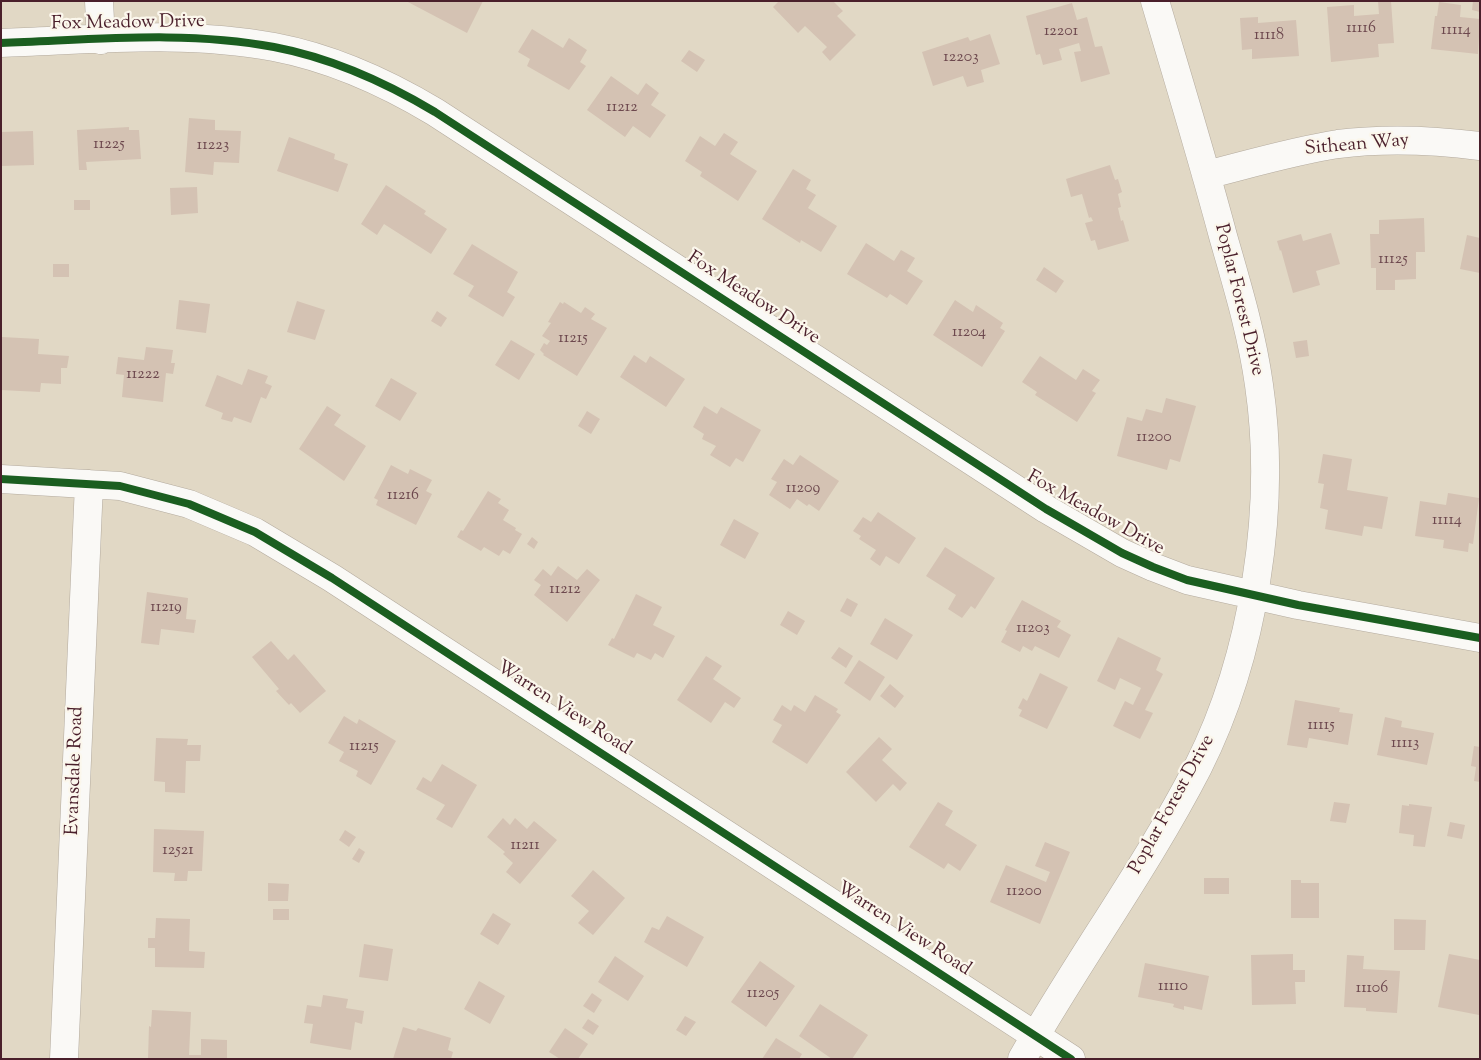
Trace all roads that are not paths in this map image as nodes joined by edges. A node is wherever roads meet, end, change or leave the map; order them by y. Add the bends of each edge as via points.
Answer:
1 (99, 1) edge
2 (1155, 1) edge
3 (101, 40) junction
4 (1, 44) edge
5 (1480, 146) edge
6 (1206, 174) junction
7 (1, 480) edge
8 (89, 484) junction
9 (1252, 595) junction
10 (1480, 638) edge
11 (1035, 1035) junction
12 (64, 1059) edge
13 (1022, 1059) edge
14 (1071, 1059) edge

1 - 3 street
2 - 6 street, Poplar Forest Drive
3 - 4 street, Fox Meadow Drive
3 - 9 street, Fox Meadow Drive via 171,37 218,39 274,47 337,65 405,94 1078,528 1153,567 1187,580
5 - 6 street, Sithean Way via 1386,140 1338,144
6 - 9 street, Poplar Forest Drive via 1249,329 1259,386 1264,508
7 - 8 street, Warren View Road
8 - 11 street, Warren View Road via 120,486 189,504 288,550
8 - 12 street, Evansdale Road
9 - 10 street, Fox Meadow Drive
9 - 11 street, Poplar Forest Drive via 1236,672 1199,765 1164,830
11 - 13 street, Poplar Forest Drive
11 - 14 street, Warren View Road

